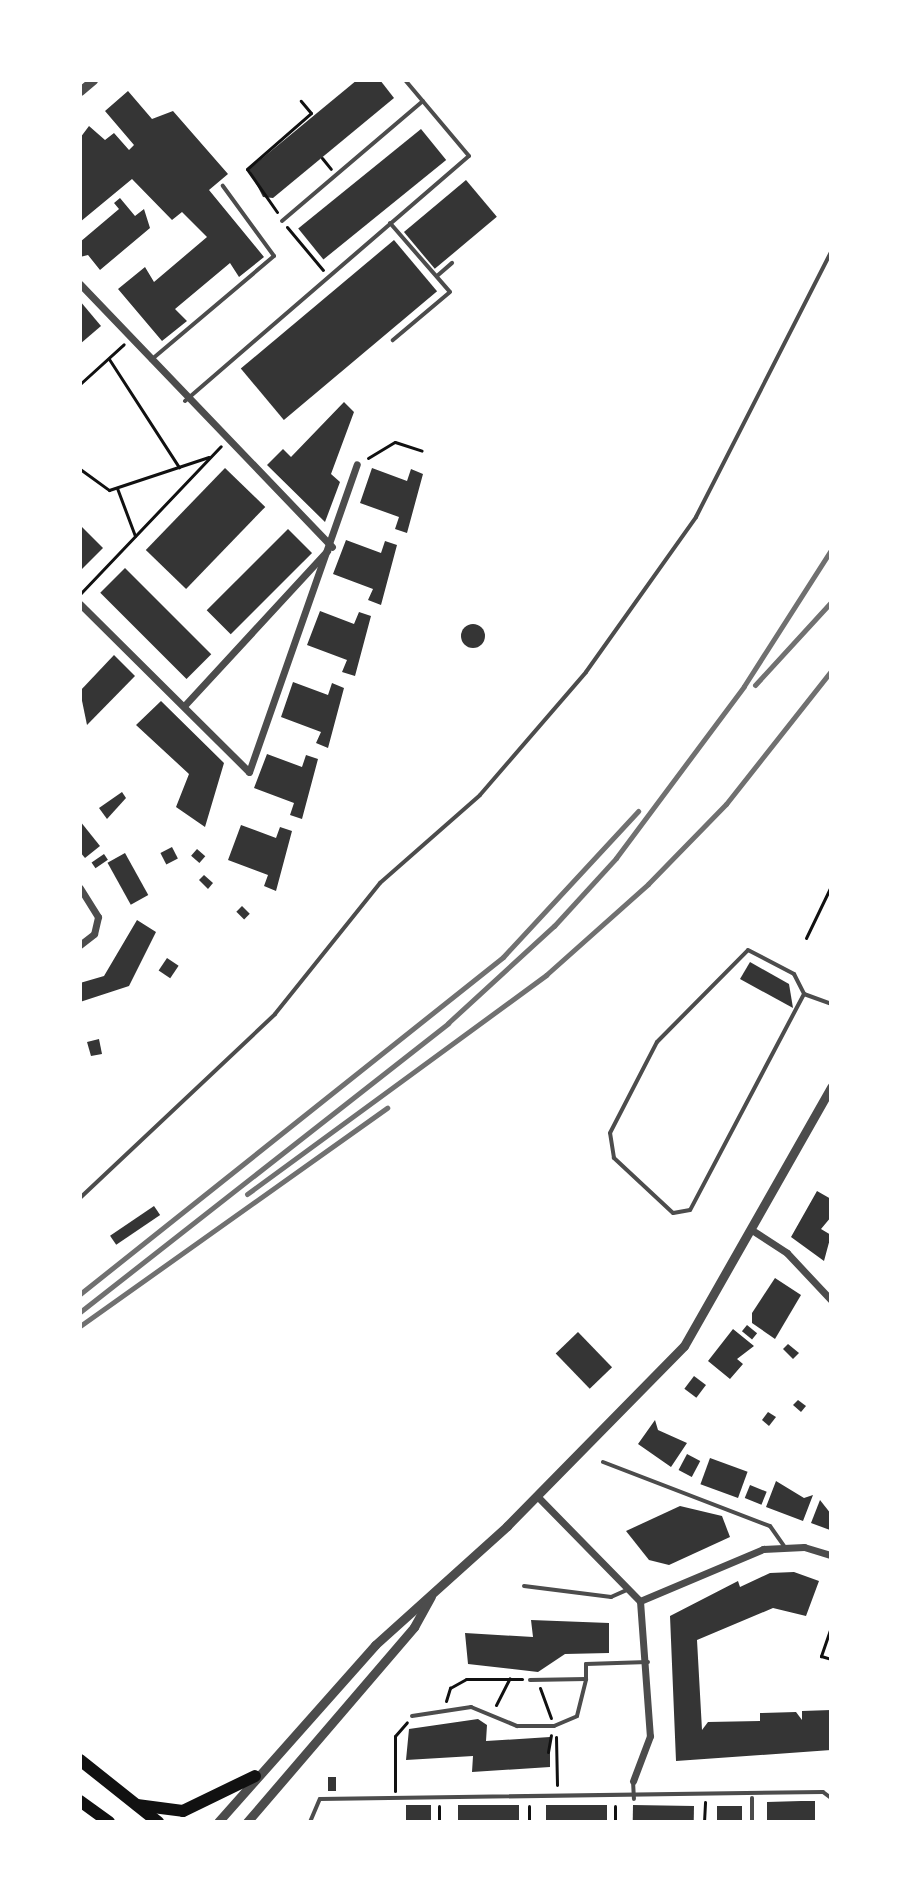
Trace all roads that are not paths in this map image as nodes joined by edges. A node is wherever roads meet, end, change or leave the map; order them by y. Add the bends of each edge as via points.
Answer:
1 (93, 80) edge
2 (405, 80) edge
3 (80, 91) edge
4 (423, 101) junction
5 (223, 186) dead end
6 (282, 221) road end
7 (390, 223) junction
8 (831, 252) edge
9 (452, 263) dead end
10 (437, 276) junction
11 (80, 284) edge
12 (393, 340) dead end
13 (150, 361) junction
14 (185, 401) junction
15 (357, 464) road end
16 (332, 547) junction
17 (80, 604) edge
18 (184, 706) junction
19 (80, 888) edge
20 (80, 945) edge
21 (804, 994) junction
22 (831, 1004) edge
23 (831, 1087) edge
24 (80, 1198) edge
25 (755, 1232) junction
26 (831, 1300) edge
27 (603, 1462) dead end
28 (537, 1496) junction
29 (784, 1546) junction
30 (831, 1555) edge
31 (524, 1586) dead end
32 (631, 1588) junction
33 (431, 1596) junction
34 (640, 1601) junction
35 (648, 1662) junction
36 (586, 1679) junction
37 (530, 1680) road end
38 (412, 1716) road end
39 (80, 1760) edge
40 (255, 1776) junction
41 (633, 1781) joint
42 (752, 1798) junction
43 (831, 1798) edge
44 (634, 1799) junction
45 (80, 1801) edge
46 (137, 1805) junction
47 (102, 1819) edge
48 (158, 1822) edge
49 (218, 1822) edge
50 (247, 1822) edge
51 (310, 1822) edge
52 (752, 1822) edge

1 - 3 street
2 - 4 lane
4 - 6 lane
4 - 7 lane via 469,156
5 - 13 lane via 274,256
7 - 10 lane
7 - 14 lane
8 - 24 lane via 696,517 586,672 480,795 380,883 275,1014
9 - 10 lane
10 - 12 lane via 450,292
11 - 13 street
13 - 14 street
14 - 16 street
15 - 16 street
16 - 18 street
16 - 18 street via 249,772
17 - 18 street
19 - 20 street via 98,925
21 - 21 lane via 690,1210 673,1213 614,1158 610,1133 657,1042 748,950 794,974
21 - 22 lane
23 - 25 street
25 - 26 street via 787,1253
25 - 28 street via 684,1346
27 - 29 lane via 770,1526
28 - 32 street
28 - 33 street
29 - 30 street
29 - 34 street via 740,1556
31 - 32 lane via 611,1597
32 - 34 street
33 - 40 street via 375,1645
33 - 50 street via 414,1627
34 - 35 street
35 - 36 lane via 586,1664
35 - 41 street via 650,1736
36 - 37 lane
36 - 38 lane via 583,1706 554,1726 491,1716 471,1707
39 - 46 highway
40 - 46 highway via 183,1811
40 - 49 street
41 - 44 lane
42 - 43 lane via 823,1792
42 - 44 lane
42 - 52 lane
44 - 51 lane via 320,1799
45 - 47 highway
46 - 48 highway

